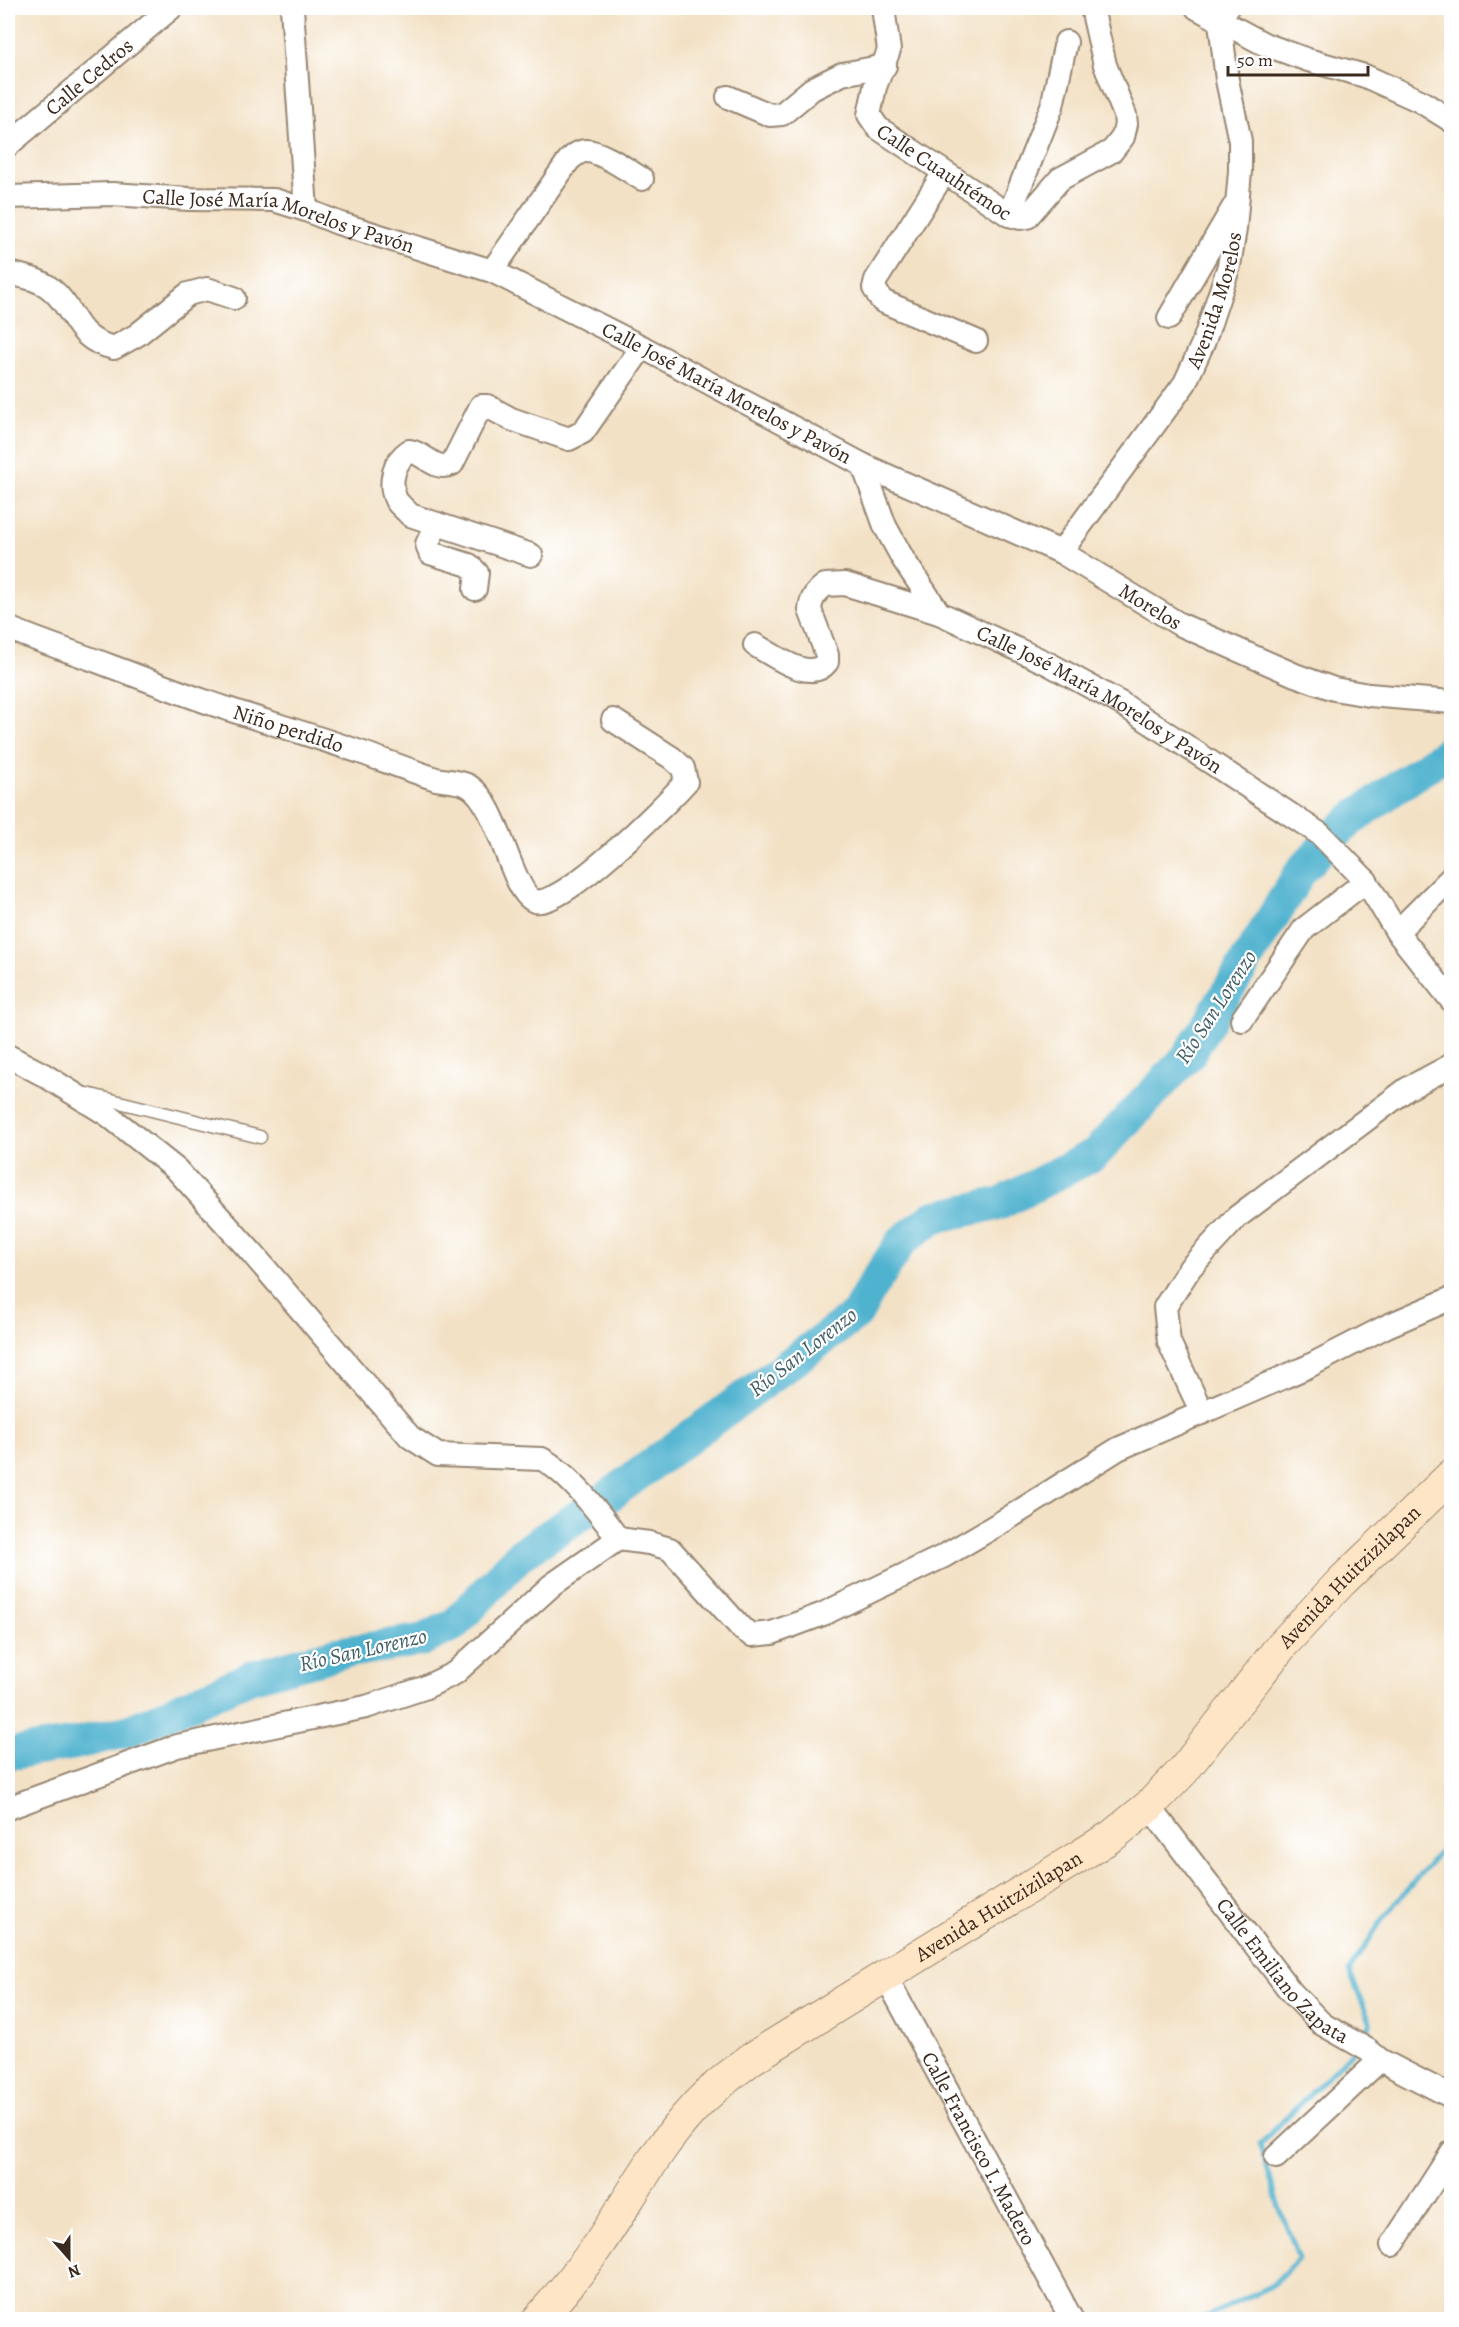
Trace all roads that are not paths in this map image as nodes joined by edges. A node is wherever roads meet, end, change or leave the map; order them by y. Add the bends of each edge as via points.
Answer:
1 (171, 8) edge
2 (292, 8) edge
3 (884, 8) edge
4 (1092, 8) edge
5 (1197, 8) edge
6 (1223, 15) edge
7 (1066, 42) dead end
8 (885, 66) junction
9 (728, 97) dead end
10 (1452, 121) edge
11 (8, 145) edge
12 (944, 173) junction
13 (642, 179) dead end
14 (8, 197) edge
15 (1239, 198) junction
16 (306, 210) junction
17 (1018, 216) junction
18 (492, 271) junction
19 (8, 273) edge
20 (234, 298) dead end
21 (1168, 318) dead end
22 (976, 341) dead end
23 (642, 347) junction
24 (863, 465) junction
25 (437, 524) junction
26 (1061, 552) junction
27 (531, 555) dead end
28 (475, 589) dead end
29 (939, 613) junction
30 (8, 628) edge
31 (755, 645) dead end
32 (1452, 702) edge
33 (613, 720) dead end
34 (1361, 875) junction
35 (1452, 877) edge
36 (1397, 932) junction
37 (1452, 1001) edge
38 (1242, 1020) dead end
39 (8, 1056) edge
40 (1452, 1065) edge
41 (66, 1089) junction
42 (261, 1137) dead end
43 (1452, 1298) edge
44 (1202, 1413) junction
45 (1452, 1475) edge
46 (612, 1531) junction
47 (1149, 1806) junction
48 (8, 1808) edge
49 (886, 1977) junction
50 (1374, 2055) junction
51 (1449, 2093) edge
52 (1452, 2152) edge
53 (1276, 2157) dead end
54 (1392, 2245) dead end
55 (538, 2319) edge
56 (1072, 2319) edge

1 - 11 street, Calle Cedros
2 - 16 street
3 - 8 street, Calle Cuauhtémoc via 889,50
4 - 17 street via 1105,65 1125,115 1123,137 1112,151 1060,179
5 - 6 street
6 - 10 street via 1264,44 1365,76 1420,101
6 - 15 street, Avenida Morelos via 1227,80 1240,141
7 - 17 street via 1052,106
8 - 9 street via 842,74 812,88 782,114 770,115
8 - 12 street, Calle Cuauhtémoc via 869,115 878,128
12 - 17 street, Calle Cuauhtémoc
12 - 22 street via 874,288 882,301
13 - 18 street via 598,154 579,153 569,160
14 - 16 street, Calle José María Morelos y Pavón via 112,194 274,200
15 - 21 street
15 - 26 street, Avenida Morelos via 1229,266 1185,383
16 - 18 street, Calle José María Morelos y Pavón
18 - 23 street, Calle José María Morelos y Pavón
19 - 20 street via 53,290 83,331 99,344 114,348 137,335 188,294 207,289
23 - 24 street, Calle José María Morelos y Pavón
23 - 25 street via 577,436 568,439 481,406 452,465 439,467 414,452 405,454 394,471 392,485 397,501 410,515
24 - 26 street, Morelos
24 - 29 street, Calle José María Morelos y Pavón via 885,526
25 - 27 street
25 - 28 street via 427,544 430,553 469,565 477,573
26 - 32 street, Morelos via 1179,624 1295,675 1369,696
29 - 31 street via 845,585 825,585 810,602 827,655 822,668 815,672 802,670
29 - 34 street, Calle José María Morelos y Pavón via 1049,664 1122,704 1320,834
30 - 33 street, Niño perdido via 231,711 466,785 479,795 491,815 520,883 535,901 554,897 599,864 686,782 683,768 672,758
34 - 36 street, Calle José María Morelos y Pavón
34 - 38 street via 1304,929
35 - 36 street
36 - 37 street, Calle José María Morelos y Pavón
39 - 41 street
40 - 44 street via 1407,1089 1237,1217 1190,1268 1165,1307 1169,1342
41 - 42 lane
41 - 46 street via 108,1115 177,1170 410,1437 438,1455 542,1459 557,1468
43 - 44 street
44 - 46 street via 1118,1449 944,1556 823,1614 772,1633 752,1635 742,1629 670,1549
45 - 47 street, Avenida Huitzizilapan via 1282,1645 1183,1771
46 - 48 street via 456,1672 424,1688 366,1707 177,1746
47 - 49 street, Avenida Huitzizilapan via 1112,1836
47 - 50 street, Calle Emiliano Zapata via 1291,1992 1322,2024
49 - 55 street, Avenida Huitzizilapan via 751,2059 691,2111 598,2247
49 - 56 street, Calle Francisco I. Madero
50 - 51 street, Calle Emiliano Zapata
50 - 53 street
52 - 54 street

